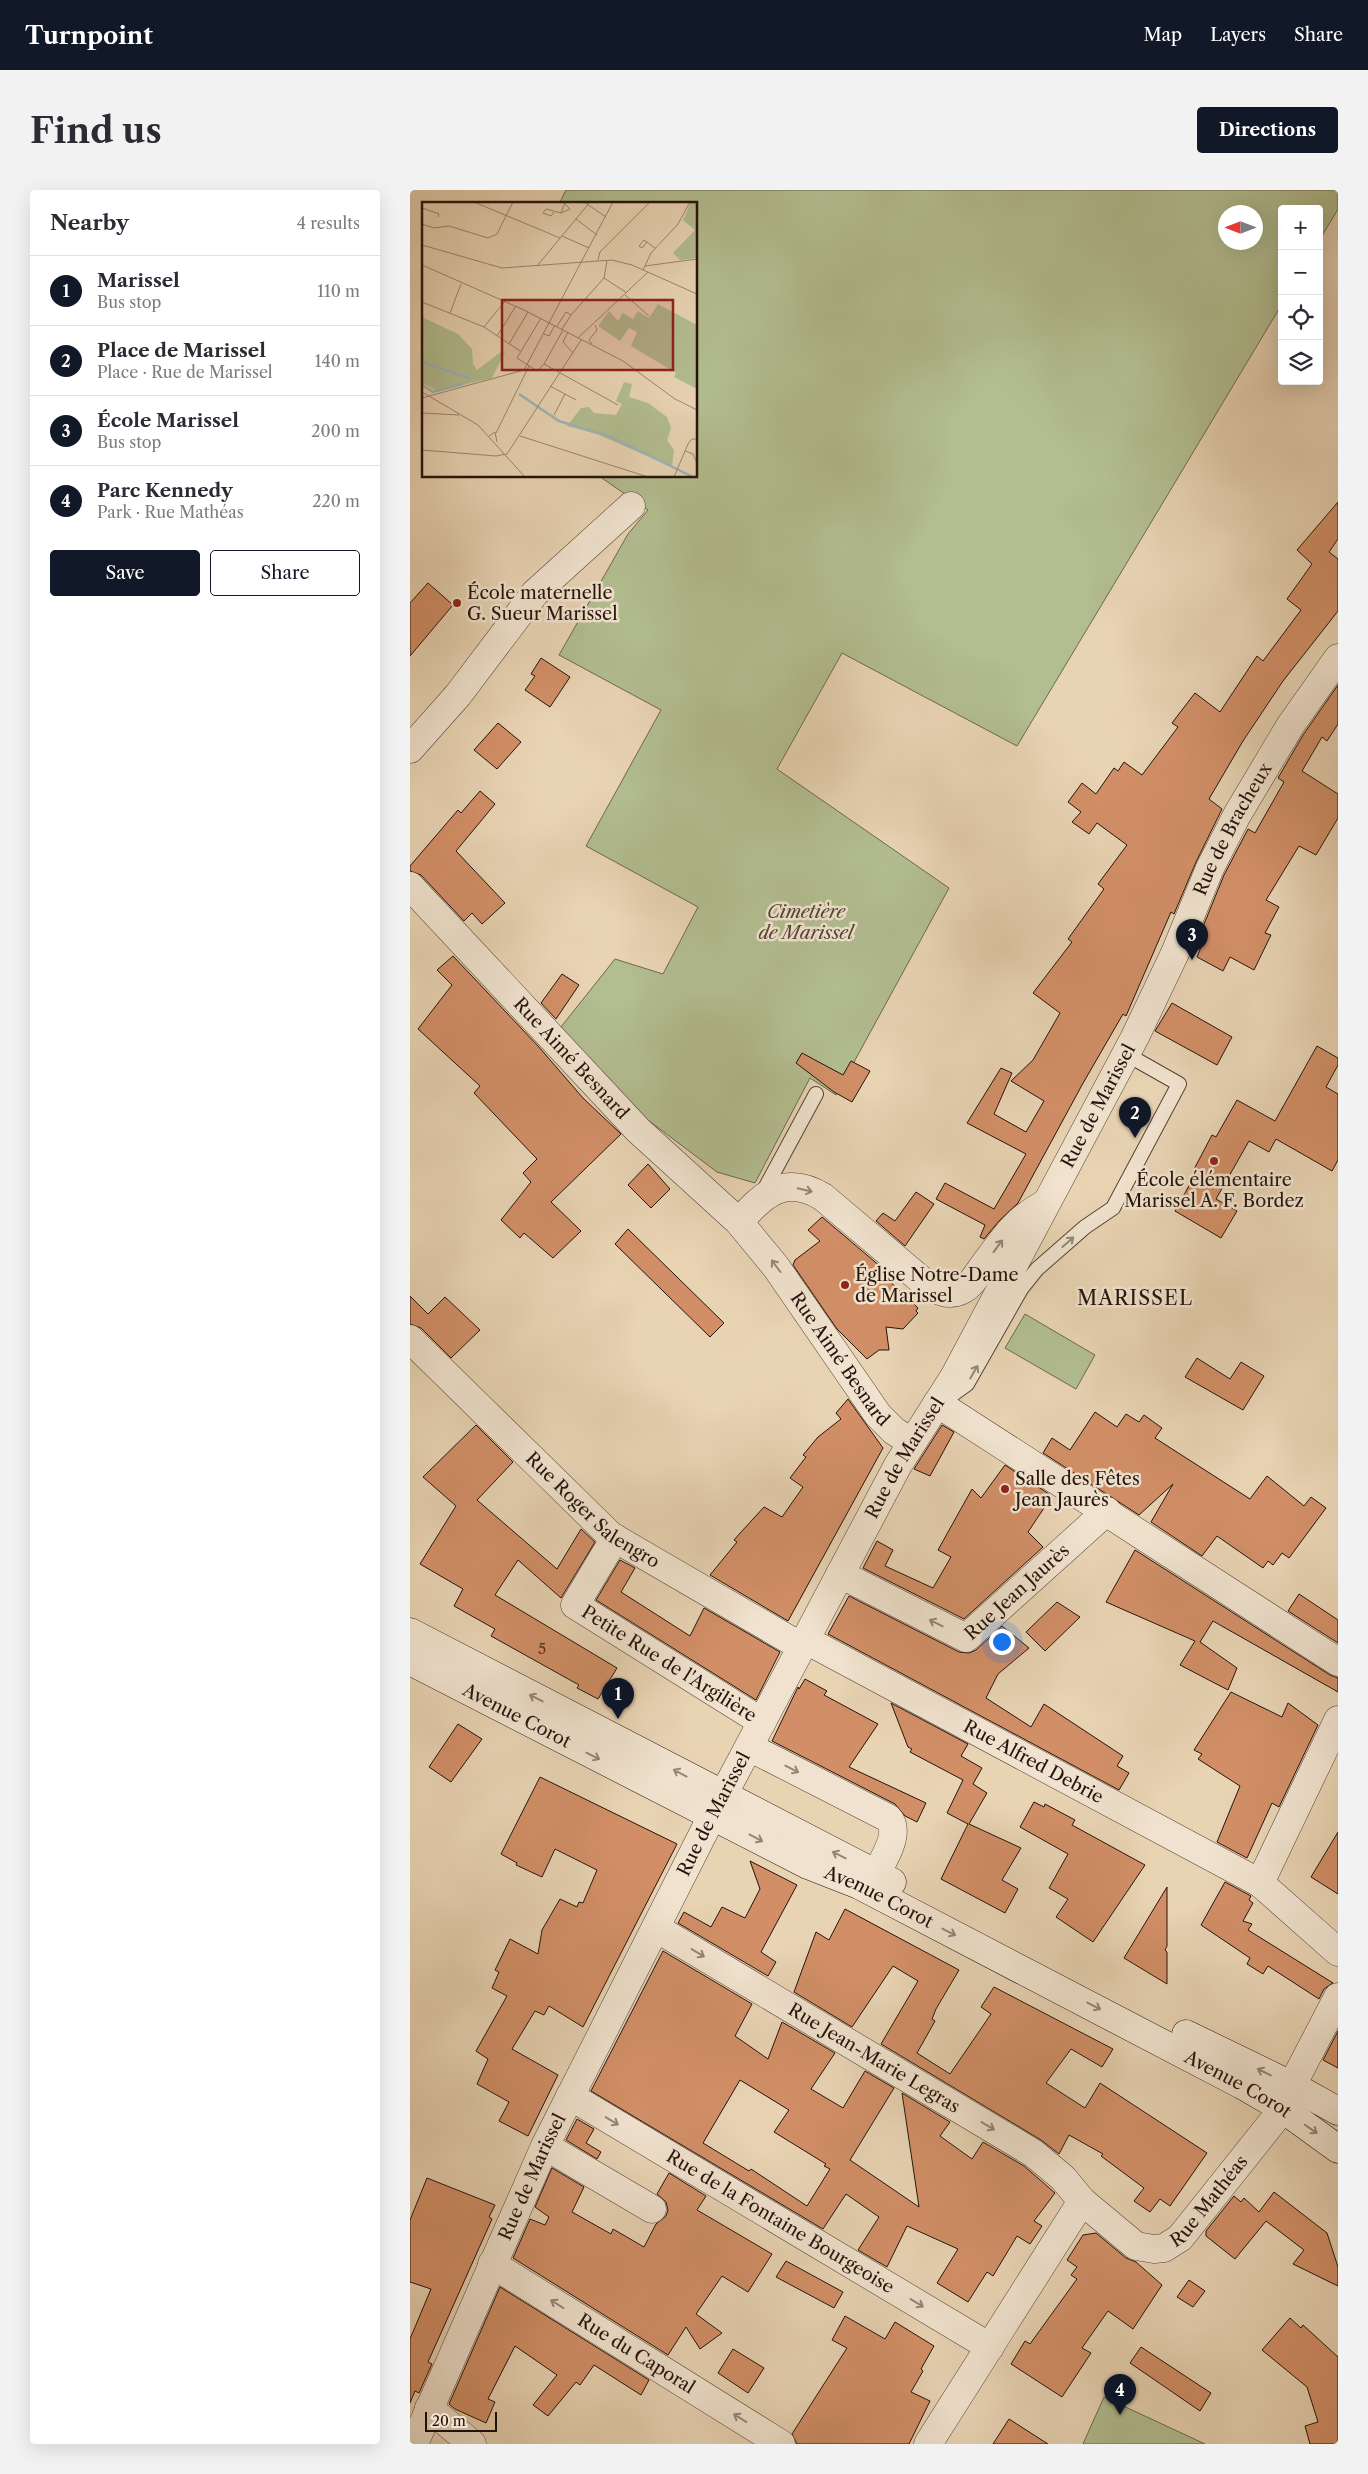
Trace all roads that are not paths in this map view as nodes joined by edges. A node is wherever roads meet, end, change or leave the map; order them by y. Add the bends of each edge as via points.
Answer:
1 (631, 506) dead end
2 (1338, 658) edge
3 (410, 749) edge
4 (410, 886) edge
5 (1131, 1046) junction
6 (816, 1094) dead end
7 (759, 1199) junction
8 (1049, 1202) junction
9 (739, 1222) junction
10 (410, 1339) edge
11 (937, 1402) junction
12 (911, 1442) junction
13 (1107, 1511) junction
14 (615, 1538) junction
15 (840, 1574) junction
16 (410, 1632) edge
17 (804, 1643) junction
18 (410, 1661) edge
19 (1338, 1662) edge
20 (1338, 1720) edge
21 (762, 1722) junction
22 (749, 1747) junction
23 (718, 1806) junction
24 (871, 1882) junction
25 (1260, 1883) junction
26 (656, 1928) junction
27 (1338, 1952) edge
28 (1338, 1997) edge
29 (570, 2096) junction
30 (1286, 2096) junction
31 (1338, 2111) edge
32 (544, 2146) junction
33 (1338, 2149) edge
34 (1082, 2201) junction
35 (652, 2209) dead end
36 (492, 2264) junction
37 (990, 2347) junction
38 (429, 2408) junction
39 (414, 2444) edge
40 (472, 2444) edge
41 (781, 2444) edge
42 (928, 2444) edge

1 - 3 street via 535,593 458,695
2 - 5 street, Rue de Bracheux via 1285,734 1223,842 1165,977
4 - 9 street, Rue Aimé Besnard via 610,1102
5 - 8 street, Rue de Marissel
11 -> 5 lane via 967,1384 1021,1289 1037,1269 1085,1227 1113,1208 1179,1084
6 - 7 lane
7 -> 8 street via 777,1190 796,1188 811,1191 823,1197 936,1290 954,1293 967,1287 1020,1219
7 - 9 street
8 - 11 street, Rue de Marissel
12 -> 9 street, Rue Aimé Besnard via 894,1432 878,1415 776,1267
10 - 14 street, Rue Roger Salengro
11 - 12 street, Rue de Marissel
11 - 13 street
12 - 15 street, Rue de Marissel
13 -> 15 street, Rue Jean Jaurès via 966,1638
13 - 19 street
14 - 17 street, Rue Roger Salengro
14 - 21 street, Petite Rue de l'Argilière via 575,1605
15 - 17 street, Rue de Marissel
23 -> 16 street, Avenue Corot
17 - 21 street, Rue de Marissel
17 - 25 street, Rue Alfred Debrie
18 -> 23 street, Avenue Corot
20 - 25 street
21 - 22 street, Rue de Marissel
22 - 23 street, Rue de Marissel
22 -> 24 street via 888,1818 895,1829 894,1837
23 - 24 street, Avenue Corot
23 - 26 street, Rue de Marissel
24 - 30 street, Avenue Corot via 1207,2044
25 - 27 street
26 - 29 street, Rue de Marissel
26 -> 34 street, Rue Jean-Marie Legras via 1033,2153 1063,2178
28 - 30 street, Rue Mathéas
29 - 32 street, Rue de Marissel
29 -> 37 street, Rue de la Fontaine Bourgeoise
30 - 31 street, Avenue Corot
30 -> 33 street, Avenue Corot
30 - 34 street, Rue Mathéas via 1258,2142 1180,2238 1164,2248 1136,2246
32 - 35 street
32 - 36 street, Rue de Marissel
34 - 37 street
36 - 38 street, Rue de Marissel
41 -> 36 street, Rue du Caporal
37 - 42 street
38 - 39 street, Rue de Marissel
38 - 40 street

